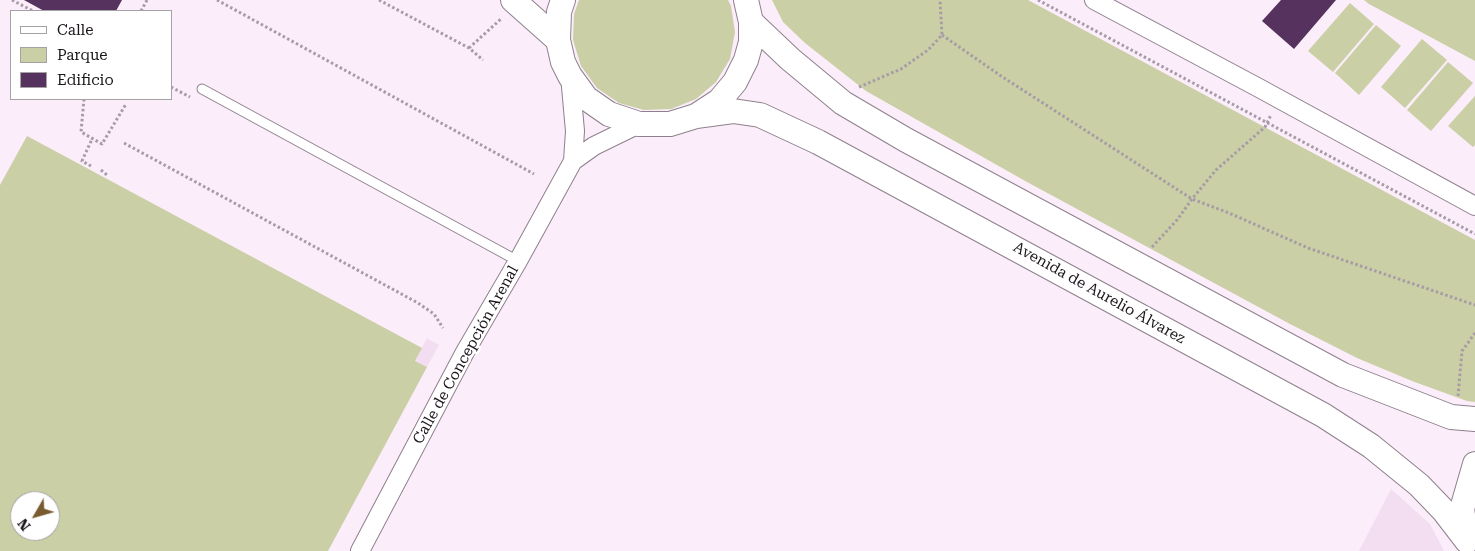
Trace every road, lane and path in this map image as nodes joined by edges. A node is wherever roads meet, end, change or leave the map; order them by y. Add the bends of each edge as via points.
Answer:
1 (12, 0) edge
2 (217, 0) edge
3 (379, 0) edge
4 (563, 0) edge
5 (940, 0) edge
6 (1038, 0) edge
7 (1094, 0) edge
8 (514, 1) edge
9 (31, 10) edge
10 (749, 11) edge
11 (942, 35) junction
12 (558, 40) junction
13 (469, 48) junction
14 (483, 60) dead end
15 (570, 76) junction
16 (202, 89) dead end
17 (857, 90) dead end
18 (84, 100) edge
19 (126, 104) dead end
20 (1271, 115) dead end
21 (696, 116) junction
22 (1267, 123) junction
23 (639, 124) junction
24 (92, 139) junction
25 (124, 143) dead end
26 (573, 161) junction
27 (92, 166) dead end
28 (101, 170) dead end
29 (107, 174) dead end
30 (534, 174) dead end
31 (1192, 199) junction
32 (1475, 206) edge
33 (1475, 234) edge
34 (1150, 250) dead end
35 (518, 261) junction
36 (1475, 305) edge
37 (443, 328) dead end
38 (1475, 333) edge
39 (1458, 402) dead end
40 (1475, 419) edge
41 (1475, 464) edge
42 (1469, 546) edge
43 (360, 551) edge

1 - 9 path
2 - 30 path
3 - 13 path
4 - 12 main road
5 - 11 path
6 - 22 path
7 - 32 street
8 - 12 main road
8 - 13 path via 504,17
10 - 21 main road via 751,42 735,82 719,101
10 - 40 main road via 790,59 843,102 906,140 1343,375 1451,417
11 - 17 path via 928,50 901,69
11 - 31 path
12 - 15 main road
13 - 14 path
15 - 23 main road via 586,98 609,114
15 - 26 street, Calle de Concepción Arenal via 575,124
16 - 35 lane
18 - 24 path via 81,132
19 - 24 path via 102,144
20 - 22 path
21 - 23 main road via 670,124
21 - 42 main road, Avenida de Aurelio Álvarez via 733,111 760,115 818,142 1323,415 1372,446 1418,485 1444,511
22 - 31 path via 1216,170
22 - 33 path
23 - 26 street, Calle de Concepción Arenal via 594,146
24 - 27 path via 82,161
25 - 37 path via 418,303 434,314
26 - 35 street, Calle de Concepción Arenal
28 - 29 path
31 - 34 path via 1178,220
31 - 36 path via 1308,248
35 - 43 street, Calle de Concepción Arenal via 465,352
38 - 39 path via 1462,351
41 - 42 main road via 1462,508

